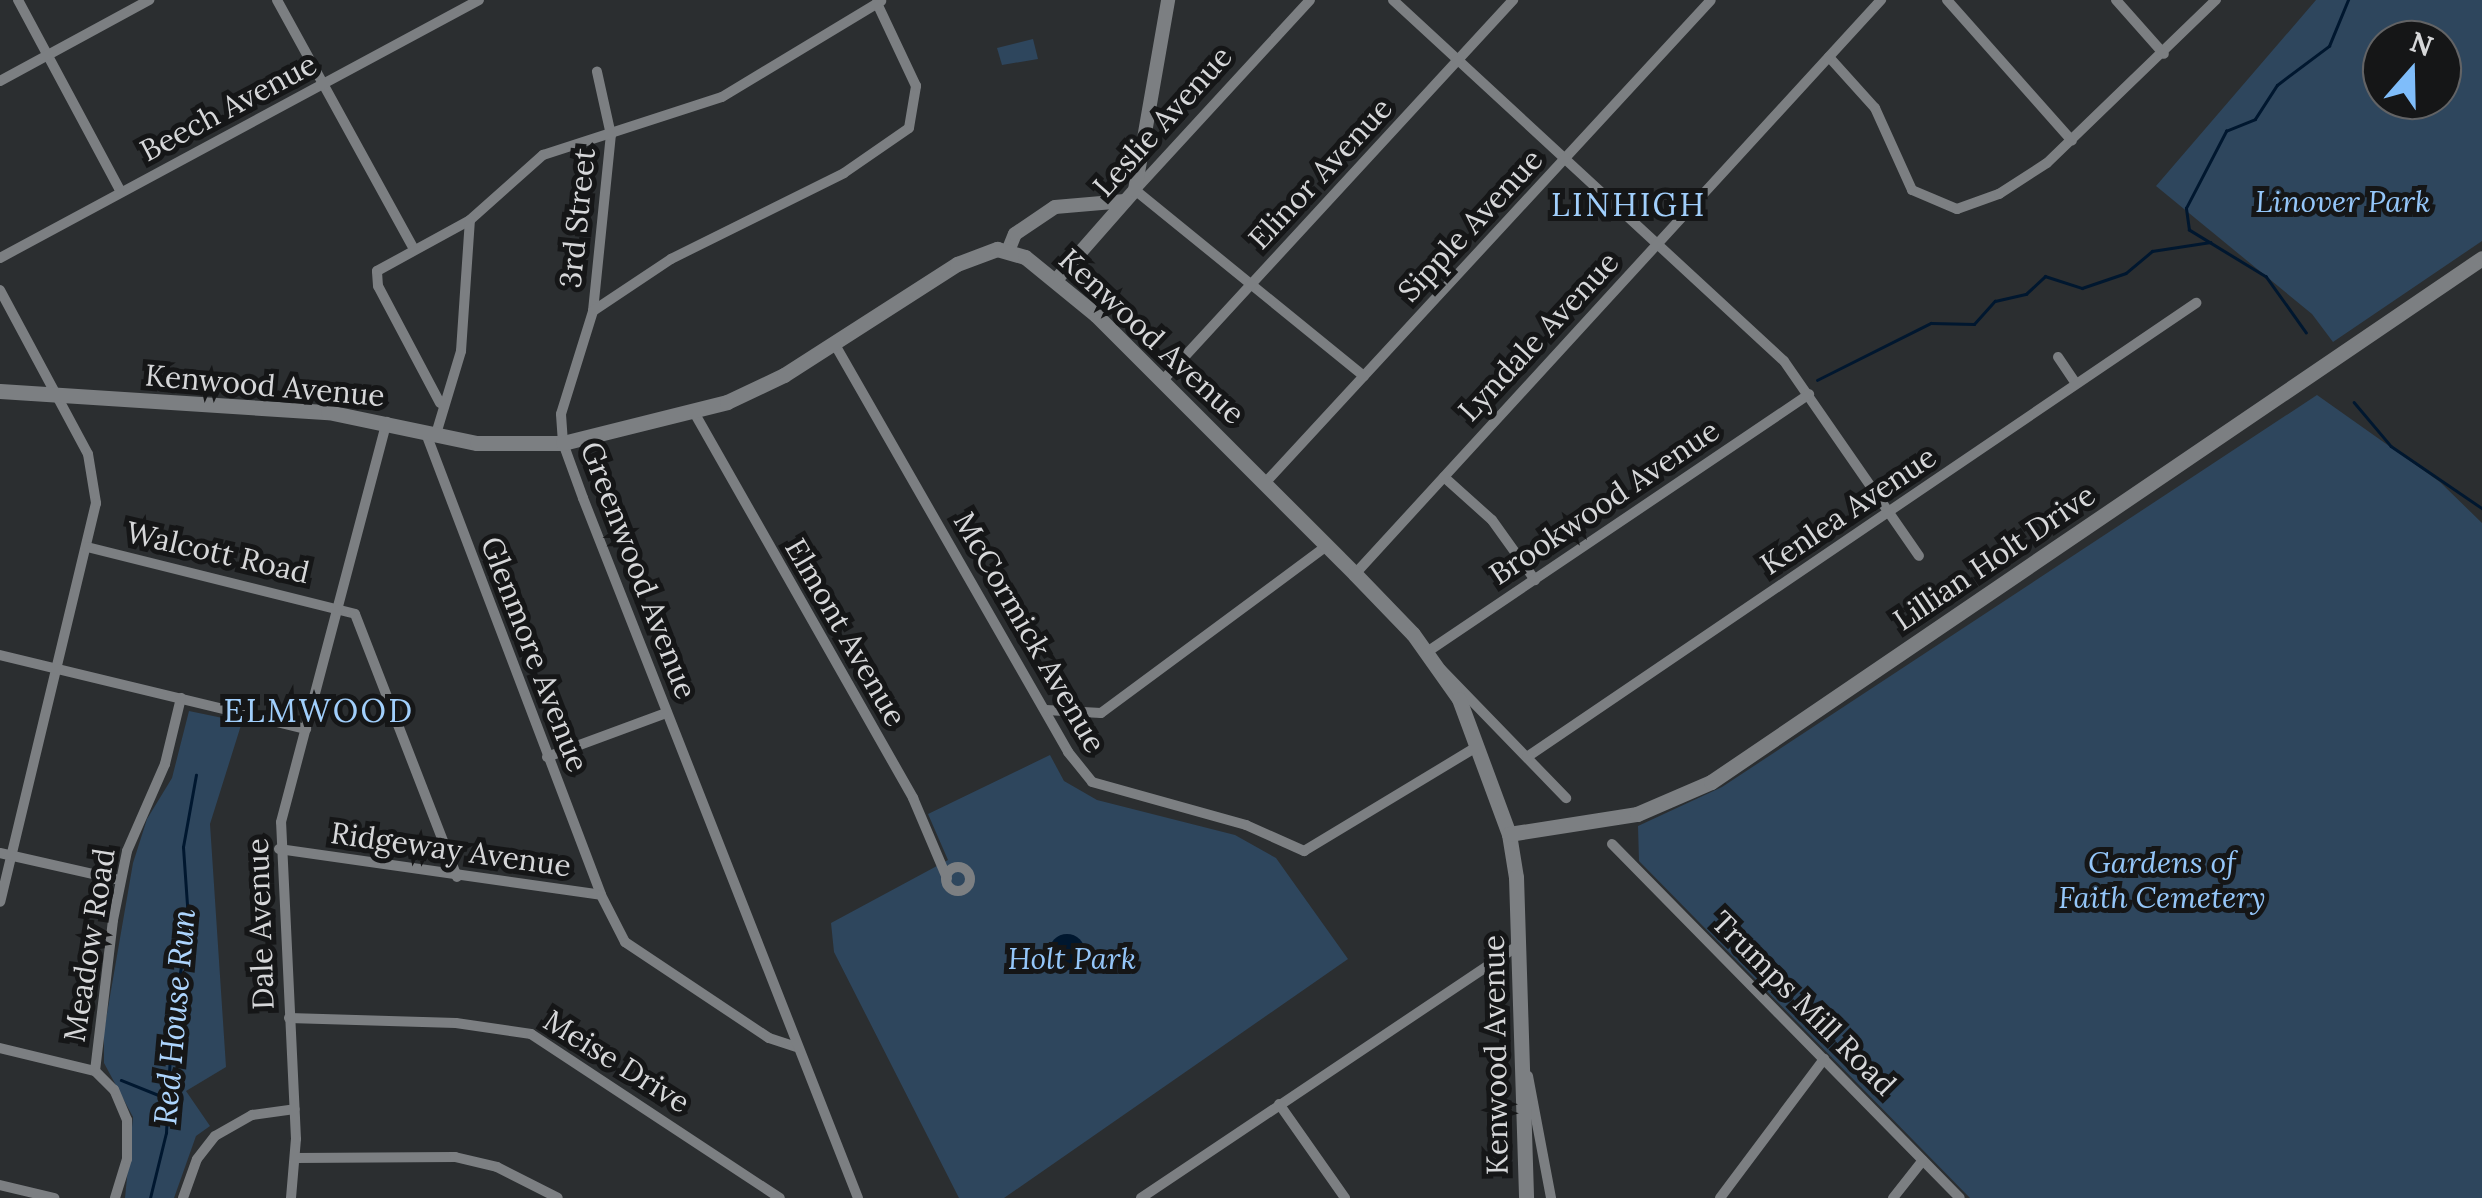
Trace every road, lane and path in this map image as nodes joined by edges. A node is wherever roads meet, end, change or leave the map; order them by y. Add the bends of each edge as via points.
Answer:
1 (18, 0) edge
2 (149, 0) edge
3 (278, 0) edge
4 (480, 0) edge
5 (1168, 0) edge
6 (1310, 0) edge
7 (1392, 0) edge
8 (1514, 0) edge
9 (1710, 0) edge
10 (1881, 0) edge
11 (1947, 0) edge
12 (2116, 0) edge
13 (2216, 0) edge
14 (879, 2) edge
15 (2164, 54) junction
16 (48, 56) junction
17 (1829, 56) junction
18 (1458, 60) junction
19 (597, 72) dead end
20 (0, 81) edge
21 (323, 85) junction
22 (611, 134) junction
23 (2072, 141) junction
24 (1565, 159) junction
25 (121, 192) junction
26 (1130, 195) junction
27 (470, 220) junction
28 (1658, 243) junction
29 (414, 249) junction
30 (1008, 251) junction
31 (0, 258) edge
32 (2482, 258) edge
33 (1056, 280) junction
34 (1252, 284) junction
35 (0, 290) edge
36 (2196, 302) dead end
37 (593, 311) junction
38 (834, 343) junction
39 (2058, 358) dead end
40 (1364, 376) junction
41 (1163, 380) junction
42 (2076, 384) junction
43 (0, 391) edge
44 (1809, 394) junction
45 (56, 396) junction
46 (440, 403) junction
47 (695, 414) junction
48 (387, 422) junction
49 (430, 432) junction
50 (563, 443) junction
51 (1444, 476) junction
52 (1265, 483) junction
53 (1889, 513) junction
54 (87, 546) junction
55 (1327, 546) junction
56 (1919, 556) dead end
57 (1354, 574) junction
58 (1535, 580) junction
59 (338, 607) junction
60 (1427, 652) junction
61 (0, 655) edge
62 (57, 668) junction
63 (1440, 668) junction
64 (181, 698) junction
65 (1046, 710) junction
66 (666, 714) junction
67 (306, 729) junction
68 (1478, 746) junction
69 (547, 756) junction
70 (1526, 757) junction
71 (1566, 798) dead end
72 (1509, 834) junction
73 (1612, 844) dead end
74 (279, 849) junction
75 (6, 854) edge
76 (457, 877) junction
77 (946, 878) dead end
78 (120, 880) junction
79 (601, 895) junction
80 (0, 902) edge
81 (1522, 944) junction
82 (289, 1018) junction
83 (1522, 1032) junction
84 (796, 1047) junction
85 (0, 1048) edge
86 (1824, 1059) junction
87 (95, 1071) junction
88 (1278, 1104) junction
89 (295, 1109) junction
90 (296, 1158) junction
91 (1923, 1160) junction
92 (0, 1185) edge
93 (851, 1196) edge
94 (54, 1198) edge
95 (115, 1198) edge
96 (183, 1198) edge
97 (291, 1198) edge
98 (558, 1198) edge
99 (780, 1198) edge
100 (1141, 1198) edge
101 (1345, 1198) edge
102 (1526, 1198) edge
103 (1551, 1198) edge
104 (1720, 1198) edge
105 (1893, 1198) edge
106 (1960, 1198) edge

1 - 16 street
2 - 16 street
3 - 21 street
4 - 21 street, Beech Avenue
5 - 26 street
6 - 26 street, Leslie Avenue
7 - 18 street
8 - 18 street, Elinor Avenue
9 - 24 street, Sipple Avenue
10 - 17 street, Lyndale Avenue
11 - 23 street
12 - 15 street
13 - 15 street
14 - 22 street via 746,86
14 - 37 street via 916,86 914,116 900,139 671,258
15 - 23 street
16 - 20 street
16 - 25 street
17 - 23 street via 1875,108 1912,190 1937,206 1957,209 1989,199
17 - 28 street, Lyndale Avenue
18 - 24 street
18 - 34 street, Elinor Avenue
19 - 22 street, 3rd Street
21 - 25 street, Beech Avenue
21 - 29 street
22 - 27 street via 543,155
22 - 37 street, 3rd Street
24 - 28 street
24 - 40 street, Sipple Avenue
25 - 31 street, Beech Avenue
26 - 30 street via 1055,207 1015,234
26 - 33 street, Leslie Avenue
26 - 34 street
27 - 29 street
27 - 46 street via 461,351
28 - 44 street via 1784,361
28 - 51 street, Lyndale Avenue
29 - 46 street via 377,271 378,286
30 - 33 main road, Kenwood Avenue
30 - 38 main road, Kenwood Avenue via 991,250 957,264
32 - 72 main road, Lillian Holt Drive via 1724,774 1637,814
33 - 41 main road, Kenwood Avenue
34 - 40 street
34 - 41 street, Elinor Avenue
35 - 45 street
36 - 42 street, Kenlea Avenue
37 - 50 street, Greenwood Avenue via 564,389
38 - 47 main road, Kenwood Avenue via 784,376
38 - 65 street, McCormick Avenue
39 - 42 street
40 - 52 street, Sipple Avenue
41 - 52 main road, Kenwood Avenue
42 - 53 street, Kenlea Avenue
43 - 45 main road, Kenwood Avenue
44 - 53 street
44 - 58 street, Brookwood Avenue
45 - 48 main road, Kenwood Avenue
45 - 54 street via 92,464 96,503
46 - 49 street
47 - 50 main road, Kenwood Avenue
47 - 77 street, Elmont Avenue via 913,798
48 - 49 main road, Kenwood Avenue
48 - 59 street, Dale Avenue
49 - 50 main road, Kenwood Avenue via 502,445
49 - 69 street, Glenmore Avenue
50 - 66 street, Greenwood Avenue
51 - 57 street, Lyndale Avenue
51 - 58 street via 1492,520
52 - 55 main road, Kenwood Avenue
53 - 56 street
53 - 70 street, Kenlea Avenue
54 - 59 street, Walcott Road
54 - 62 street
55 - 57 main road, Kenwood Avenue
55 - 65 street via 1100,713
57 - 60 main road, Kenwood Avenue
58 - 60 street, Brookwood Avenue
59 - 67 street, Dale Avenue
59 - 76 street via 357,617
60 - 63 main road, Kenwood Avenue
61 - 62 street
62 - 64 street
62 - 75 street
63 - 68 main road, Kenwood Avenue
63 - 70 street
64 - 67 street
64 - 78 street, Meadow Road via 165,764
65 - 68 street, McCormick Avenue via 1092,782 1246,825 1299,852
66 - 69 street
66 - 84 street, Greenwood Avenue
67 - 74 street, Dale Avenue
68 - 72 main road, Kenwood Avenue
69 - 79 street, Glenmore Avenue
70 - 71 street
72 - 81 main road, Kenwood Avenue
73 - 86 street, Trumps Mill Road
74 - 76 street, Ridgeway Avenue
74 - 82 street, Dale Avenue
75 - 78 street
75 - 80 street
76 - 79 street, Ridgeway Avenue
78 - 87 street, Meadow Road
79 - 84 street, Ridgeway Avenue via 625,942 769,1038
81 - 83 main road, Kenwood Avenue
81 - 88 street
82 - 89 street, Dale Avenue
82 - 99 street, Meise Drive via 456,1023 531,1034
83 - 102 main road, Kenwood Avenue
83 - 103 street
84 - 93 street, Greenwood Avenue
85 - 87 street
86 - 91 street, Trumps Mill Road
86 - 104 street
87 - 95 street, Meadow Road via 114,1090 126,1120 127,1159
88 - 100 street
88 - 101 street
89 - 90 street, Dale Avenue
89 - 96 street via 252,1115 215,1136 197,1159
90 - 97 street, Dale Avenue
90 - 98 street via 455,1157 498,1167
91 - 105 street
91 - 106 street, Trumps Mill Road
92 - 94 street

